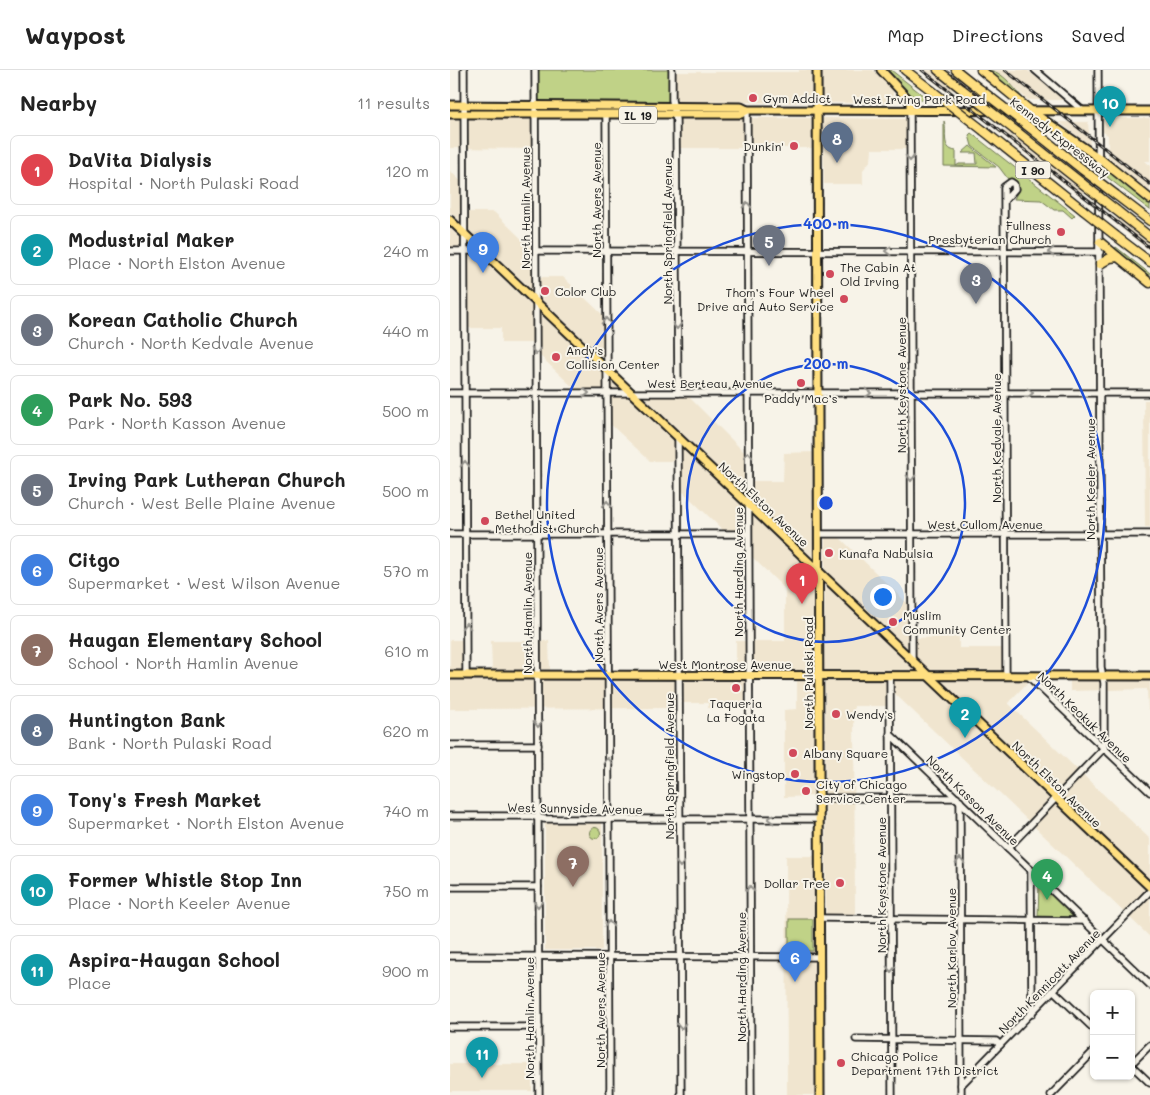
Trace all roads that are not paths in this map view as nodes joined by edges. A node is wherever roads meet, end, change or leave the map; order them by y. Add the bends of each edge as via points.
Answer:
1 (464, 70) edge
2 (535, 70) edge
3 (672, 70) edge
4 (817, 70) edge
5 (881, 70) edge
6 (905, 70) edge
7 (938, 70) edge
8 (956, 70) edge
9 (981, 70) edge
10 (1035, 70) edge
11 (1098, 70) edge
12 (450, 105) edge
13 (464, 105) junction
14 (535, 105) junction
15 (606, 105) junction
16 (673, 105) junction
17 (747, 110) junction
18 (818, 110) junction
19 (910, 110) junction
20 (1031, 111) junction
21 (1083, 111) junction
22 (1098, 111) junction
23 (1150, 111) edge
24 (450, 114) edge
25 (464, 114) junction
26 (535, 114) junction
27 (606, 114) junction
28 (674, 115) junction
29 (1098, 158) junction
30 (1150, 199) edge
31 (1005, 200) dead end
32 (450, 220) edge
33 (1150, 222) edge
34 (464, 234) junction
35 (1150, 236) edge
36 (1100, 242) junction
37 (464, 251) junction
38 (482, 251) junction
39 (536, 251) junction
40 (606, 251) junction
41 (677, 251) junction
42 (747, 251) junction
43 (818, 251) junction
44 (910, 251) junction
45 (450, 252) edge
46 (1005, 252) junction
47 (1100, 252) junction
48 (1118, 257) junction
49 (1150, 262) edge
50 (1100, 264) junction
51 (1150, 283) edge
52 (536, 303) junction
53 (606, 370) junction
54 (450, 393) edge
55 (465, 393) junction
56 (536, 393) junction
57 (607, 393) junction
58 (631, 393) junction
59 (678, 393) junction
60 (748, 393) junction
61 (819, 393) junction
62 (911, 393) junction
63 (1006, 393) junction
64 (1100, 393) junction
65 (1150, 393) edge
66 (678, 438) junction
67 (748, 504) junction
68 (450, 534) edge
69 (465, 534) junction
70 (537, 534) junction
71 (608, 534) junction
72 (678, 534) junction
73 (748, 534) junction
74 (820, 534) junction
75 (912, 534) junction
76 (1006, 534) junction
77 (1100, 534) junction
78 (1150, 534) edge
79 (819, 572) junction
80 (912, 661) junction
81 (450, 675) edge
82 (466, 675) junction
83 (538, 675) junction
84 (608, 675) junction
85 (678, 675) junction
86 (749, 675) junction
87 (819, 675) junction
88 (890, 676) junction
89 (927, 676) junction
90 (1006, 676) junction
91 (1028, 676) junction
92 (1103, 676) junction
93 (1150, 676) edge
94 (890, 734) junction
95 (450, 745) edge
96 (538, 745) junction
97 (1104, 748) junction
98 (1150, 792) edge
99 (820, 798) junction
100 (890, 798) junction
101 (958, 799) junction
102 (1057, 799) junction
103 (450, 816) edge
104 (538, 818) junction
105 (609, 819) junction
106 (679, 819) junction
107 (750, 819) junction
108 (820, 820) junction
109 (1008, 848) junction
110 (1031, 870) junction
111 (450, 887) edge
112 (538, 887) junction
113 (1150, 889) edge
114 (820, 918) junction
115 (891, 919) junction
116 (961, 920) junction
117 (1032, 921) junction
118 (1085, 921) junction
119 (1104, 940) junction
120 (450, 956) edge
121 (538, 956) junction
122 (609, 957) junction
123 (680, 957) junction
124 (750, 957) junction
125 (820, 957) junction
126 (1150, 985) edge
127 (1054, 991) junction
128 (1032, 1014) junction
129 (1090, 1025) edge
130 (450, 1027) edge
131 (539, 1027) junction
132 (856, 1039) dead end
133 (891, 1040) junction
134 (961, 1041) junction
135 (1000, 1045) junction
136 (1150, 1045) edge
137 (1090, 1055) edge
138 (1135, 1061) edge
139 (1135, 1069) edge
140 (1150, 1083) edge
141 (962, 1092) edge
142 (539, 1095) edge
143 (610, 1095) edge
144 (681, 1095) edge
145 (751, 1095) edge
146 (820, 1095) edge
147 (892, 1095) edge
148 (1051, 1095) edge

1 - 13 street
2 - 14 street, North Hamlin Avenue
3 - 16 street, North Springfield Avenue
4 - 18 main road, North Pulaski Road
5 - 19 main road via 910,101
6 - 49 highway, I 90, bridge
7 - 35 highway, I 90, bridge
8 - 33 highway, Kennedy Expressway / I 90, bridge
9 - 20 highway
10 - 21 street
11 - 22 street, North Keeler Avenue
12 - 13 main road, West Irving Park Road / IL 19
13 - 14 main road, West Irving Park Road / IL 19
13 - 25 street
14 - 15 main road, West Irving Park Road / IL 19
14 - 26 street, North Hamlin Avenue
15 - 16 main road, West Irving Park Road / IL 19
15 - 27 main road
16 - 17 main road, West Irving Park Road / IL 19 via 741,107
16 - 28 street, North Springfield Avenue
17 - 18 main road, West Irving Park Road / IL 19
17 - 28 main road, West Irving Park Road / IL 19 via 741,114
42 -> 17 street, North Harding Avenue
18 - 19 main road, West Irving Park Road / IL 19
18 - 43 main road, North Pulaski Road
19 - 20 main road, West Irving Park Road / IL 19
19 -> 44 street, North Keystone Avenue
20 - 21 main road, West Irving Park Road / IL 19
20 - 29 main road
21 - 22 main road, West Irving Park Road / IL 19
22 - 23 main road, West Irving Park Road / IL 19
22 - 29 street, North Keeler Avenue
24 - 25 main road, West Irving Park Road / IL 19
25 - 26 main road, West Irving Park Road / IL 19
25 - 34 street
26 - 27 main road, West Irving Park Road / IL 19
26 - 39 street, North Hamlin Avenue
27 - 28 main road, West Irving Park Road / IL 19
27 - 40 street, North Avers Avenue
28 - 41 street, North Springfield Avenue
29 - 30 highway
29 - 36 street, North Keeler Avenue
31 - 46 street, North Kedvale Avenue
32 - 34 main road, North Elston Avenue
34 - 37 street
34 - 38 main road, North Elston Avenue
36 - 47 street, North Keeler Avenue
36 - 48 highway
37 - 38 street
37 - 45 street
37 - 55 street
38 - 52 main road, North Elston Avenue
39 - 40 street
39 - 52 street, North Hamlin Avenue
40 - 41 street
53 -> 40 street, North Avers Avenue
41 - 42 street
41 -> 59 street, North Springfield Avenue
42 - 43 street
42 - 60 street, North Harding Avenue
44 -> 43 street
43 - 61 main road, North Pulaski Road
44 - 46 street
44 - 62 street, North Keystone Avenue
47 -> 46 street
46 - 63 street, North Kedvale Avenue
47 - 50 street, North Keeler Avenue
48 - 50 highway
48 - 51 highway
50 - 64 street, North Keeler Avenue
52 - 53 main road, North Elston Avenue
52 -> 56 street, North Hamlin Avenue
53 - 57 street, North Avers Avenue
53 - 58 main road, North Elston Avenue
54 - 55 street, West Berteau Avenue
55 - 56 street, West Berteau Avenue
69 -> 55 street
56 -> 57 street, West Berteau Avenue
56 - 70 street, North Hamlin Avenue
57 - 58 street, West Berteau Avenue
71 -> 57 street, North Avers Avenue
58 - 59 street, West Berteau Avenue
58 - 66 main road, North Elston Avenue
59 - 60 street, West Berteau Avenue
60 - 61 street, West Berteau Avenue
67 -> 60 street, North Harding Avenue
61 -> 62 street, West Berteau Avenue
61 - 74 main road, North Pulaski Road
62 - 63 street, West Berteau Avenue
62 -> 75 street, North Keystone Avenue
63 -> 64 street, West Berteau Avenue
63 - 76 street, North Kedvale Avenue
64 - 65 street, West Berteau Avenue
64 - 77 street, North Keeler Avenue
66 - 67 main road, North Elston Avenue
66 - 72 street, North Springfield Avenue
67 - 73 street, North Harding Avenue
67 - 79 main road, North Elston Avenue
68 - 69 street
69 - 70 street
82 -> 69 street
70 - 71 street
70 - 83 street, North Hamlin Avenue
71 - 72 street
71 - 84 street, North Avers Avenue
72 - 73 street
72 - 85 street, North Springfield Avenue
73 - 86 street, North Harding Avenue
74 - 75 street, West Cullom Avenue
74 - 79 main road, North Pulaski Road
75 - 76 street, West Cullom Avenue
75 - 80 street, North Keystone Avenue
76 - 77 street, West Cullom Avenue
76 - 90 street, North Kedvale Avenue
77 - 78 street, West Cullom Avenue
77 - 92 street, North Keeler Avenue
79 - 80 main road, North Elston Avenue
79 - 87 main road, North Pulaski Road
80 - 89 main road, North Elston Avenue
81 - 82 main road, West Montrose Avenue
82 - 83 main road, West Montrose Avenue
83 - 84 main road, West Montrose Avenue
83 -> 96 street, North Hamlin Avenue
84 - 85 main road, West Montrose Avenue
105 -> 84 street, North Avers Avenue
85 - 86 main road, West Montrose Avenue
85 - 106 street, North Springfield Avenue
86 - 87 main road, West Montrose Avenue
86 - 107 street, North Harding Avenue
87 - 88 main road, West Montrose Avenue
87 - 99 main road, North Pulaski Road
88 - 89 main road, West Montrose Avenue
88 - 94 street, North Keystone Avenue
89 - 90 main road, West Montrose Avenue
89 - 102 main road, North Elston Avenue
90 - 91 main road, West Montrose Avenue
91 - 92 main road, West Montrose Avenue
91 - 97 street, North Keokuk Avenue
92 - 93 main road, West Montrose Avenue
92 - 97 street, North Keeler Avenue
94 - 100 street, North Keystone Avenue
94 - 101 street, North Kasson Avenue
95 - 96 street
96 - 104 street, North Hamlin Avenue
97 - 98 street, North Keokuk Avenue
97 - 102 street
99 - 100 street
99 - 108 main road, North Pulaski Road
100 - 101 street
100 - 115 street, North Keystone Avenue
101 - 109 street, North Kasson Avenue
116 -> 101 street, North Karlov Avenue
102 - 109 street
102 - 113 main road, North Elston Avenue
103 - 104 street, West Sunnyside Avenue
104 - 105 street, West Sunnyside Avenue
104 - 112 street, North Hamlin Avenue
105 - 106 street, West Sunnyside Avenue
122 -> 105 street, North Avers Avenue
106 - 107 street, West Sunnyside Avenue
106 -> 123 street, North Springfield Avenue
108 -> 107 street, West Sunnyside Avenue
124 -> 107 street, North Harding Avenue
108 - 114 main road, North Pulaski Road
109 - 110 street, North Kasson Avenue
110 - 117 street
110 - 118 street, North Kasson Avenue
111 - 112 street
112 -> 121 street, North Hamlin Avenue
113 - 119 street, North Kennicott Avenue
114 - 115 street
114 - 125 main road, North Pulaski Road
115 - 116 street
115 -> 133 street, North Keystone Avenue
116 - 117 street
116 - 134 street, North Karlov Avenue
117 - 118 street
117 - 128 street
118 - 119 street, North Kasson Avenue
119 - 126 street, North Kasson Avenue
119 - 127 street, North Kennicott Avenue
120 - 121 street
121 - 122 street
121 - 131 street, North Hamlin Avenue
122 - 123 street
122 - 143 street, North Avers Avenue
123 - 124 street
123 -> 144 street, North Springfield Avenue
124 - 125 street
124 - 145 street, North Harding Avenue
125 - 146 main road, North Pulaski Road
127 - 128 street, North Kennicott Avenue
127 - 129 street
128 - 135 street, North Kennicott Avenue
130 - 131 street
131 - 142 street, North Hamlin Avenue
132 - 133 street
133 - 134 street
133 - 147 street, North Keystone Avenue
134 - 135 street via 996,1041
134 - 141 street, North Karlov Avenue
135 - 141 street, North Kennicott Avenue
136 - 138 street
137 - 148 street
139 - 140 street

